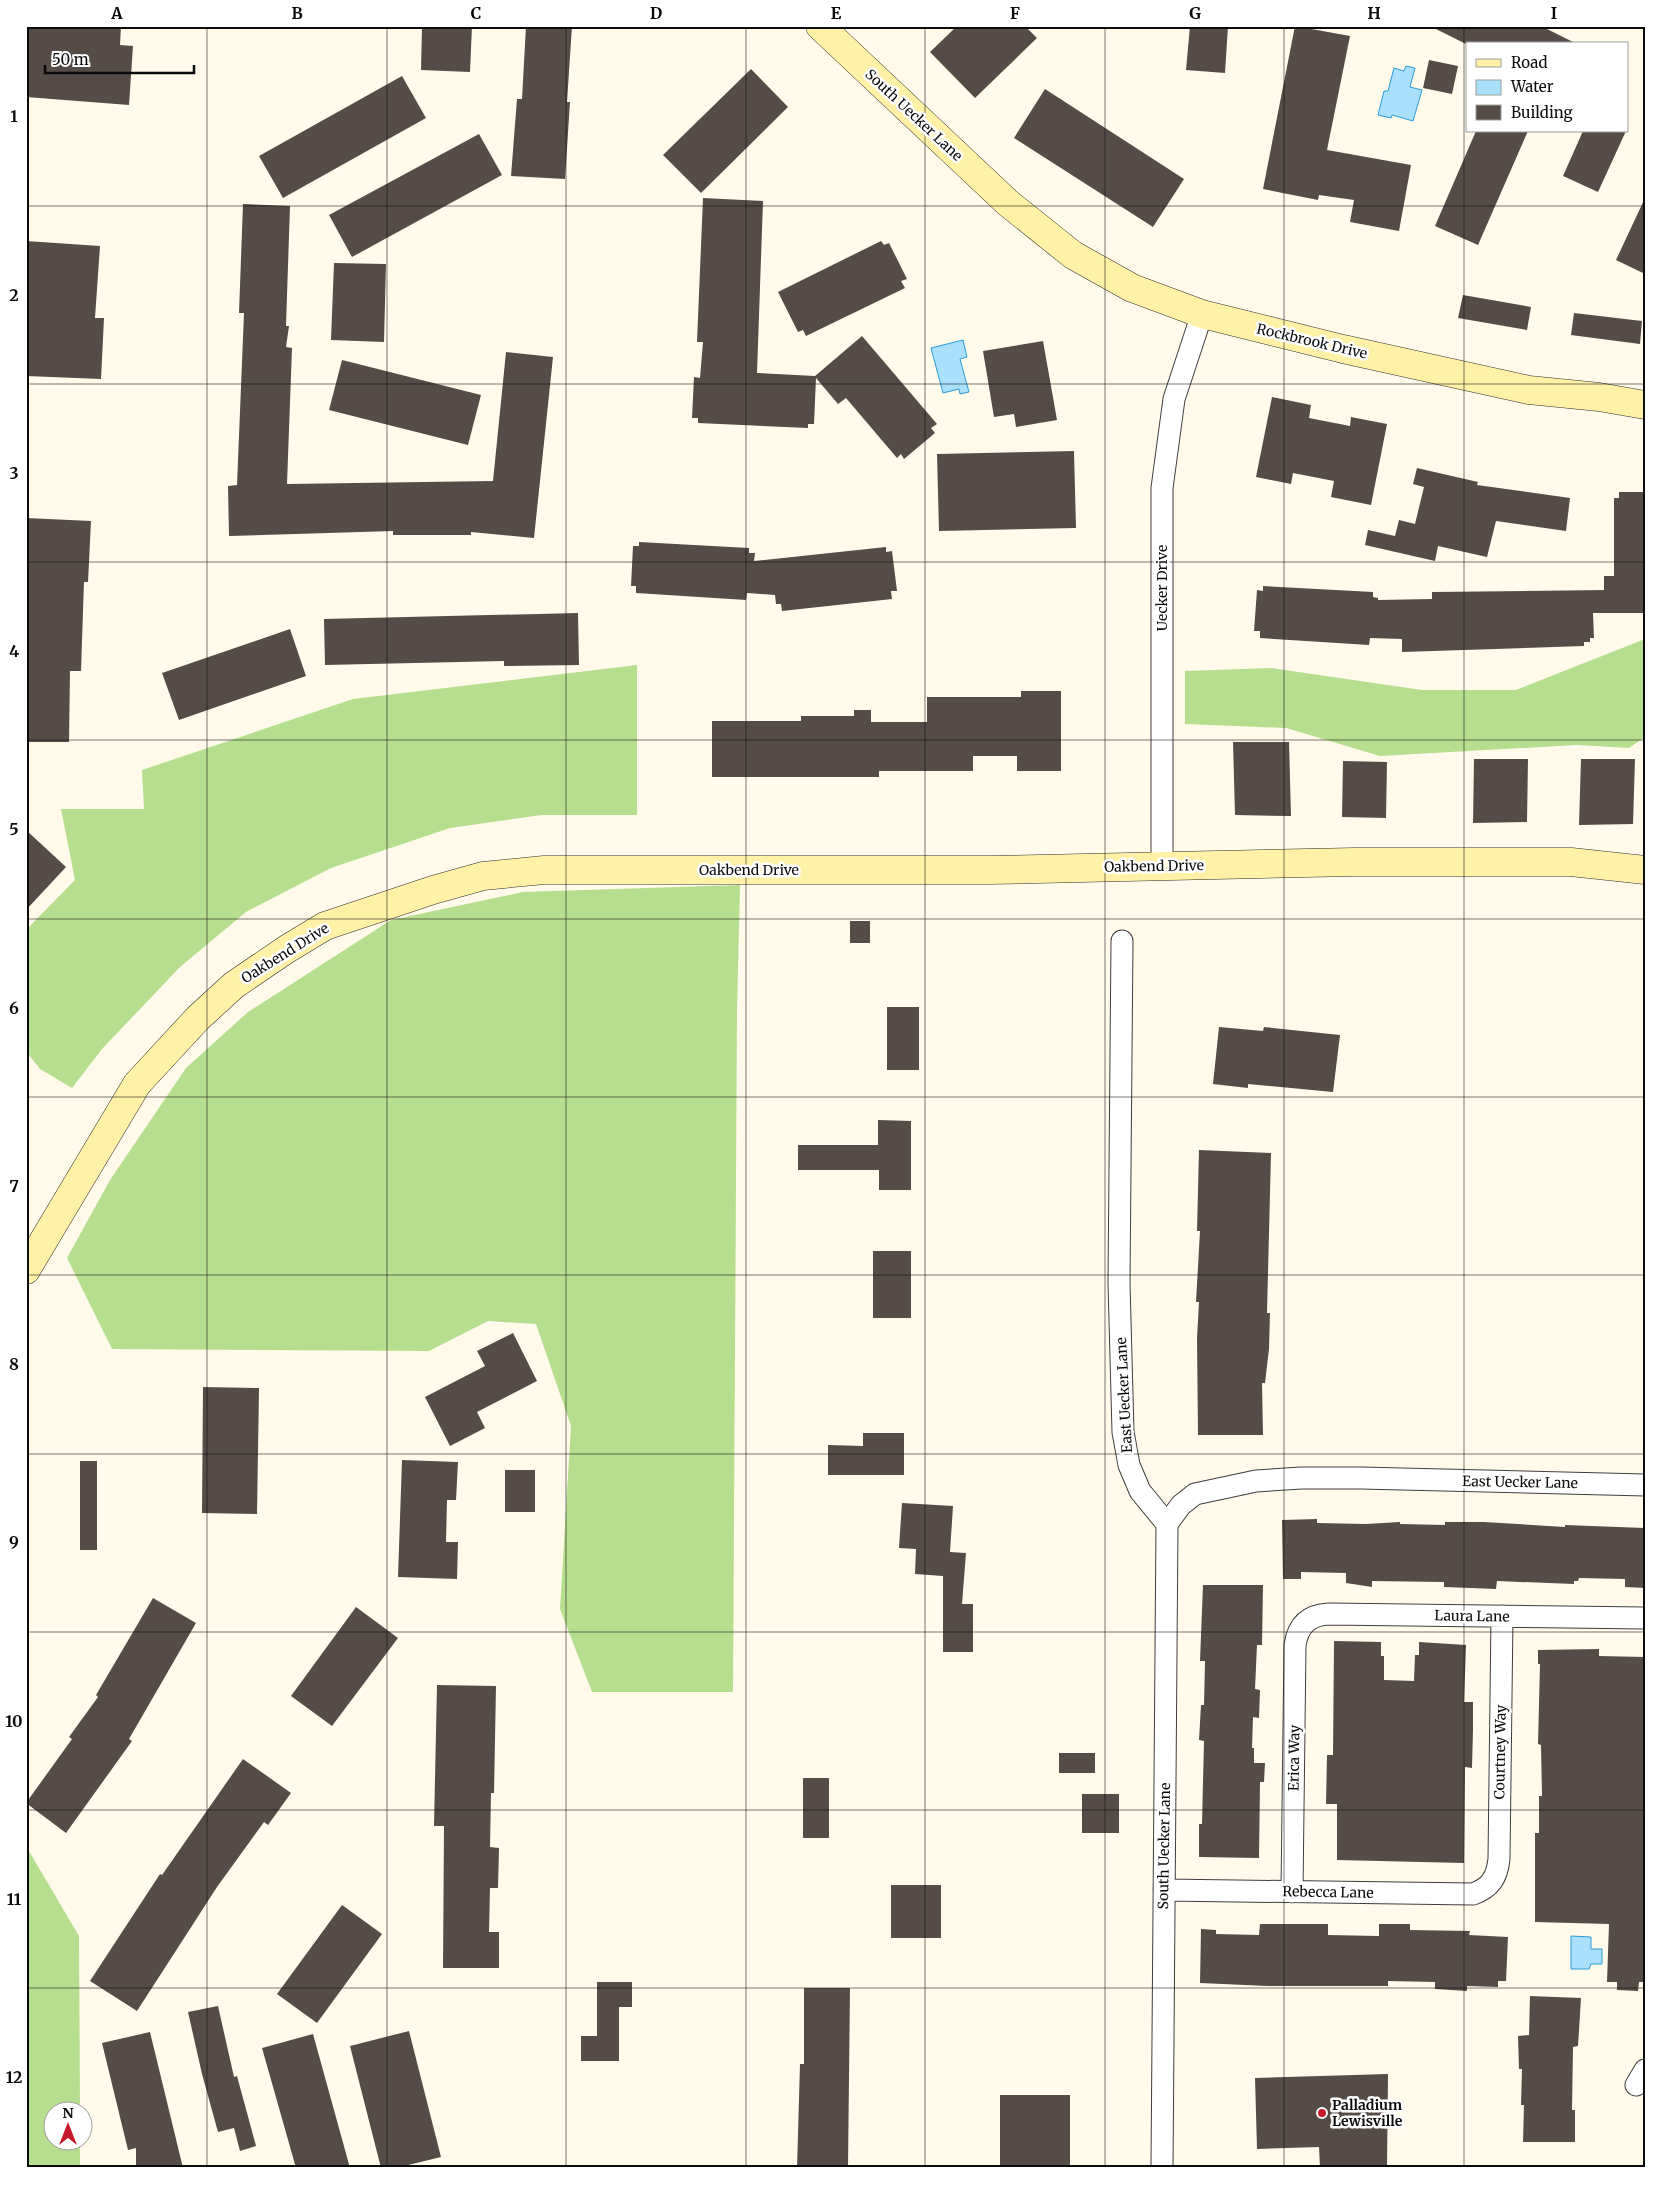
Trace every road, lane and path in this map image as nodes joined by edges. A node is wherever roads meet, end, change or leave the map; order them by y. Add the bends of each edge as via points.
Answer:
1 (820, 26) edge
2 (1008, 203) joint
3 (1202, 314) junction
4 (1645, 405) edge
5 (1162, 867) junction
6 (1645, 870) edge
7 (1122, 941) dead end
8 (26, 1270) edge
9 (1645, 1485) edge
10 (1167, 1524) junction
11 (1502, 1616) junction
12 (1645, 1618) edge
13 (1302, 1626) joint
14 (1489, 1885) joint
15 (1164, 1890) junction
16 (1292, 1892) junction
17 (1162, 2168) edge

1 - 2 street, South Uecker Lane
2 - 3 street, Rockbrook Drive via 1073,255 1132,288
3 - 4 street, Rockbrook Drive via 1529,390
3 - 5 street, Uecker Drive via 1174,399 1162,488
5 - 6 street, Oakbend Drive via 1354,862 1571,862
5 - 8 street, Oakbend Drive via 544,870 475,879 325,926 234,985 198,1018 137,1084
7 - 10 street, East Uecker Lane via 1118,1283 1123,1432 1128,1465 1140,1490
9 - 10 street, East Uecker Lane via 1292,1478 1234,1485 1195,1494 1181,1505
10 - 15 street, South Uecker Lane
11 - 12 street, Laura Lane
11 - 13 street, Laura Lane via 1319,1614
11 - 14 street, Courtney Way via 1498,1859 1495,1878
13 - 16 street, Erica Way via 1295,1645
14 - 16 street, Rebecca Lane via 1473,1894
15 - 16 street, Rebecca Lane
15 - 17 street, South Uecker Lane

